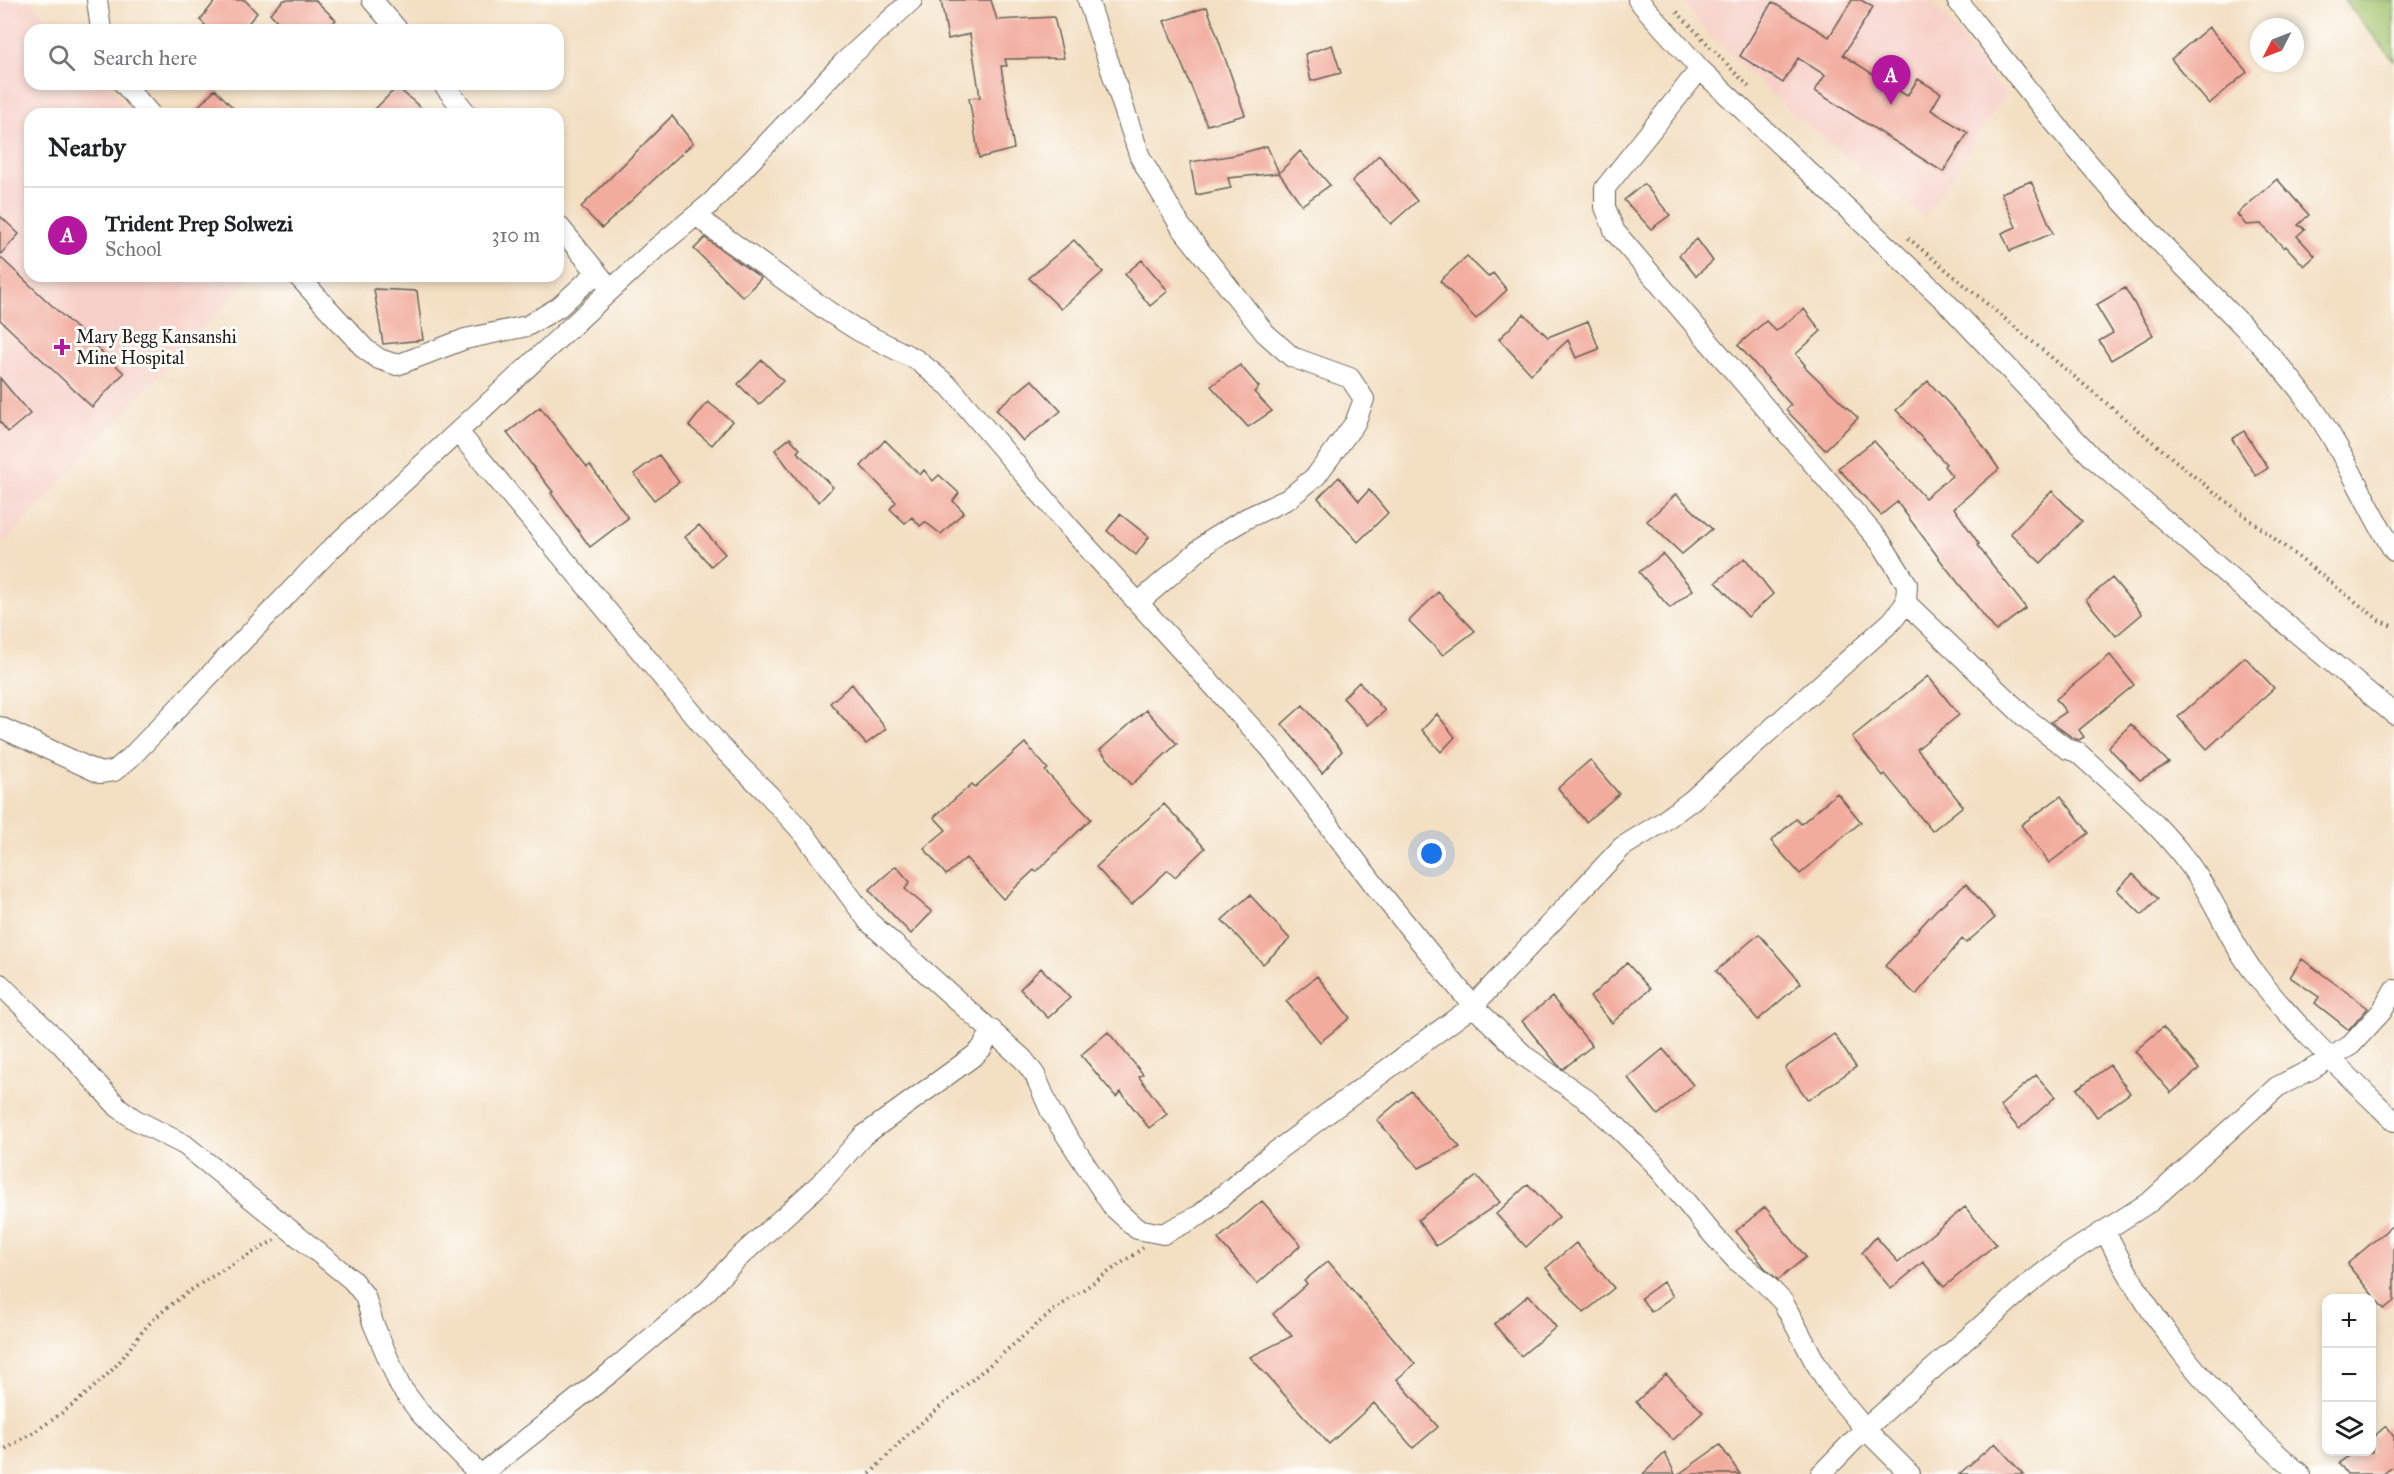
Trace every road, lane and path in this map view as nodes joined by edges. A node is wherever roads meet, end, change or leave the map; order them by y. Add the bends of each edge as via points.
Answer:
1 (97, 0) edge
2 (372, 0) edge
3 (1088, 0) edge
4 (1638, 0) edge
5 (1956, 0) edge
6 (905, 2) edge
7 (1673, 8) dead end
8 (100, 24) edge
9 (393, 24) edge
10 (1700, 69) junction
11 (129, 90) edge
12 (448, 90) edge
13 (1754, 92) dead end
14 (145, 108) edge
15 (462, 108) edge
16 (697, 215) junction
17 (564, 232) edge
18 (1904, 234) dead end
19 (597, 272) junction
20 (304, 282) edge
21 (611, 291) junction
22 (458, 432) junction
23 (2394, 551) edge
24 (1138, 603) junction
25 (1906, 603) junction
26 (2394, 627) edge
27 (2394, 714) edge
28 (0, 727) edge
29 (0, 984) edge
30 (2394, 990) edge
31 (1473, 1006) junction
32 (992, 1030) junction
33 (2330, 1059) junction
34 (2394, 1121) edge
35 (292, 1230) junction
36 (2105, 1231) junction
37 (1163, 1234) junction
38 (1864, 1429) junction
39 (0, 1447) edge
40 (490, 1471) edge
41 (870, 1474) edge
42 (1821, 1474) edge
43 (1910, 1474) edge
44 (2300, 1474) edge

1 - 8 street
2 - 9 street
3 - 24 street via 1140,157 1181,228 1265,333 1292,357 1350,378 1364,399 1355,423 1316,476 1288,499 1212,539
4 - 10 street
5 - 23 street via 2068,140 2142,224 2269,353 2310,404 2343,455
6 - 16 street
7 - 13 path
10 - 25 street via 1605,188 1605,207 1615,232 1881,543 1906,584
10 - 27 street via 1946,302 2092,457
11 - 14 street
12 - 15 street
16 - 21 street
16 - 24 street via 829,312 917,360 950,387
17 - 19 street
18 - 26 path via 2195,477 2379,620
19 - 20 street via 559,307 526,326 465,339 397,365 365,349
19 - 21 street
21 - 22 street
22 - 28 street via 330,550 114,771 100,773
22 - 32 street via 719,745 805,835 869,922
24 - 31 street via 1271,749
25 - 31 street via 1892,621 1692,800 1622,847
25 - 33 street via 2026,718 2067,749 2077,752 2166,836 2197,874 2235,947 2256,976
29 - 35 street via 118,1107 185,1145
30 - 33 street via 2382,1011 2351,1046
31 - 37 street via 1267,1158 1200,1215
31 - 38 street via 1526,1057 1615,1125 1653,1162 1736,1260 1783,1302 1815,1362
32 - 37 street via 1035,1075 1051,1112 1113,1207 1137,1228
32 - 40 street via 975,1055 864,1136 800,1203 662,1329
33 - 34 street
33 - 36 street via 2277,1087 2151,1201
35 - 39 path via 192,1288 152,1322 113,1369 76,1402 31,1435 5,1449
35 - 40 street via 352,1280 365,1296 400,1386 420,1413
36 - 38 street via 2024,1288
36 - 44 street via 2161,1328 2227,1407
37 - 41 path via 1054,1310 906,1436
38 - 42 street
38 - 43 street

